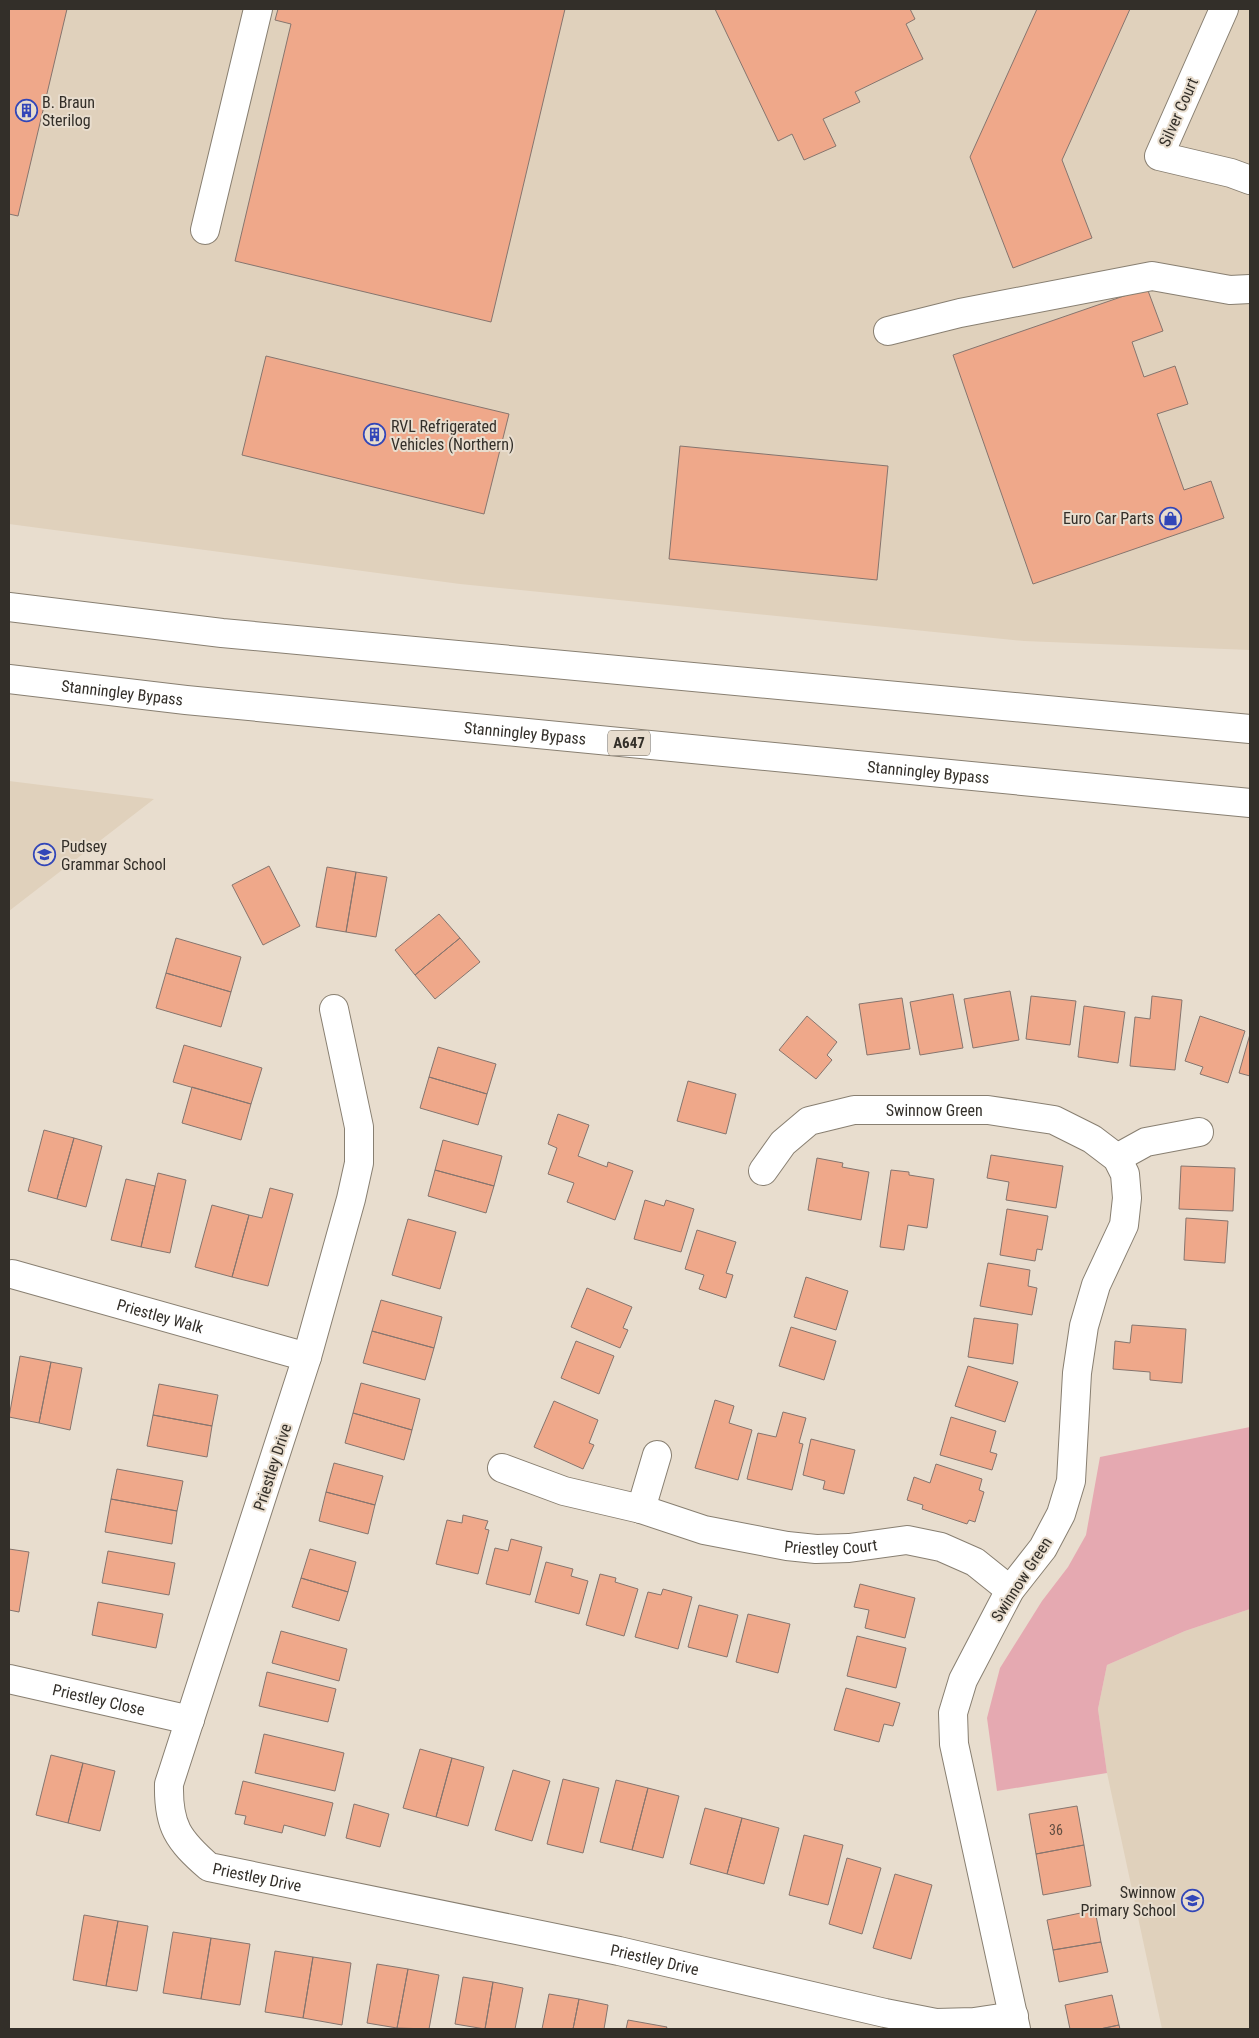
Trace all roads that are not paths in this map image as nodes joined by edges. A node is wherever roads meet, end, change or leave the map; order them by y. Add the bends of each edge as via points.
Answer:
1 (258, 9) edge
2 (1224, 9) edge
3 (1250, 180) edge
4 (205, 230) dead end
5 (1250, 289) edge
6 (888, 331) dead end
7 (9, 607) edge
8 (9, 679) edge
9 (1250, 729) edge
10 (1250, 803) edge
11 (334, 1010) dead end
12 (1199, 1132) dead end
13 (1117, 1158) junction
14 (763, 1171) dead end
15 (12, 1274) dead end
16 (307, 1357) junction
17 (657, 1456) dead end
18 (502, 1468) dead end
19 (641, 1509) junction
20 (1010, 1590) junction
21 (9, 1679) edge
22 (190, 1720) junction
23 (1015, 2022) edge

1 - 4 main road
2 - 3 main road, Silver Court via 1159,156
5 - 6 main road via 1230,290 1152,276 960,313
7 - 9 main road via 222,633
8 - 10 main road, Stanningley Bypass / A647 via 206,702
11 - 16 main road, Priestley Drive via 359,1127 359,1163
12 - 13 main road via 1146,1142
13 - 14 main road, Swinnow Green via 1092,1139 1054,1120 988,1110 854,1110 809,1121 783,1143
13 - 20 main road, Swinnow Green via 1125,1174 1124,1225 1096,1284 1084,1326 1077,1373 1071,1481 1061,1514 1043,1548
15 - 16 main road, Priestley Walk
16 - 22 main road, Priestley Drive
17 - 19 main road
18 - 19 main road, Priestley Court via 564,1491
19 - 20 main road, Priestley Court via 704,1530 787,1546 850,1548 907,1540 941,1547 975,1562
20 - 23 main road, Swinnow Green via 963,1680 953,1713 954,1744
21 - 22 main road, Priestley Close
22 - 23 main road, Priestley Drive via 169,1784 168,1806 173,1826 188,1849 209,1867 619,1951 885,2013 936,2022

